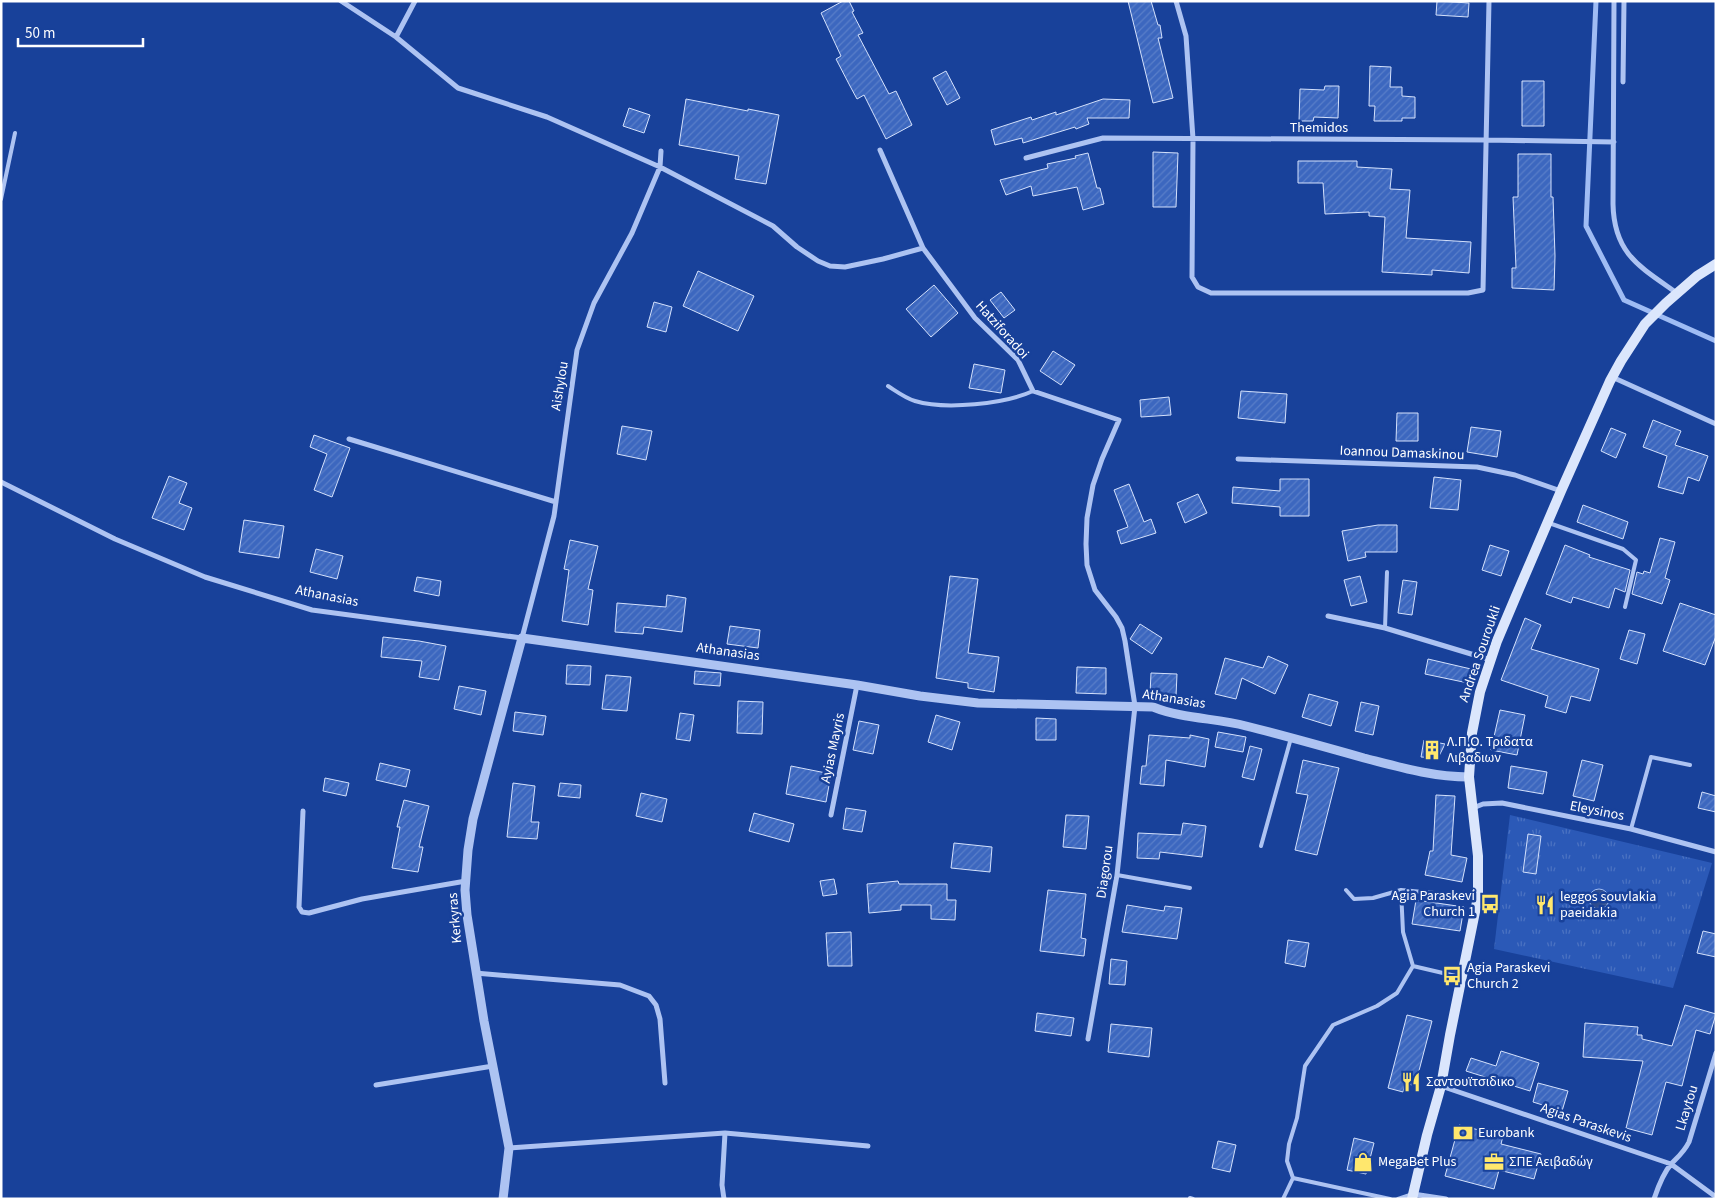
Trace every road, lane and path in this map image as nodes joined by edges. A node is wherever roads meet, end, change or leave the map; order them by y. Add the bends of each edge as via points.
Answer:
1 (341, 1) edge
2 (416, 1) edge
3 (1176, 1) edge
4 (1489, 1) edge
5 (1614, 1) edge
6 (1624, 1) edge
7 (396, 37) junction
8 (1623, 82) dead end
9 (15, 133) dead end
10 (1193, 139) junction
11 (1486, 140) junction
12 (1614, 142) junction
13 (880, 150) dead end
14 (661, 151) dead end
15 (1026, 158) dead end
16 (660, 167) junction
17 (1, 199) edge
18 (922, 248) junction
19 (1716, 264) edge
20 (1676, 293) junction
21 (1612, 377) junction
22 (888, 386) dead end
23 (1034, 391) junction
24 (1716, 424) edge
25 (350, 439) dead end
26 (1238, 459) dead end
27 (1, 482) edge
28 (1561, 491) junction
29 (556, 502) junction
30 (1547, 522) junction
31 (1387, 572) dead end
32 (1625, 607) dead end
33 (1328, 616) dead end
34 (1385, 628) junction
35 (522, 638) junction
36 (1491, 660) junction
37 (857, 685) junction
38 (1135, 706) junction
39 (1291, 738) junction
40 (1690, 765) dead end
41 (1469, 777) junction
42 (1473, 808) junction
43 (303, 811) dead end
44 (830, 815) dead end
45 (1631, 829) junction
46 (1261, 846) dead end
47 (1716, 852) edge
48 (1117, 875) junction
49 (466, 881) junction
50 (1190, 888) dead end
51 (1346, 890) dead end
52 (1401, 890) junction
53 (1478, 897) junction
54 (1413, 966) junction
55 (475, 973) junction
56 (1462, 978) junction
57 (1088, 1040) dead end
58 (1716, 1052) edge
59 (493, 1066) junction
60 (665, 1083) dead end
61 (376, 1085) dead end
62 (1441, 1086) junction
63 (725, 1133) junction
64 (868, 1146) dead end
65 (509, 1148) junction
66 (1671, 1164) junction
67 (1293, 1178) junction
68 (1412, 1196) edge
69 (1716, 1197) edge
70 (503, 1199) edge
71 (724, 1199) edge
72 (1283, 1199) edge
73 (1390, 1199) edge
74 (1398, 1199) edge
75 (1446, 1199) edge
76 (1654, 1199) edge

1 - 7 street
2 - 7 street
3 - 10 street via 1186,36
4 - 11 street
5 - 12 street
6 - 8 street
7 - 16 street via 458,88 547,117
9 - 17 lane
10 - 11 street, Themidos
10 - 11 street via 1192,277 1198,287 1211,293 1279,294 1468,293 1483,290
10 - 15 street, Themidos via 1104,138
11 - 12 street, Themidos
12 - 20 street via 1614,216 1620,241 1638,266
13 - 18 street, Hatziforadoi
14 - 16 street, Aishylou
16 - 18 street via 773,226 806,254 830,266 845,267
16 - 29 street, Aishylou via 632,233 594,303 577,350
18 - 23 street, Hatziforadoi via 975,318 1018,360
19 - 20 main road, Andrea Souroukli
20 - 21 main road, Andrea Souroukli via 1645,324
21 - 24 street
21 - 28 main road, Andrea Souroukli
22 - 23 lane via 913,400 945,405 1008,400
23 - 38 street via 1119,420 1093,485 1087,518 1087,565 1095,590 1122,628
25 - 29 street
26 - 28 street, Ioannou Damaskinou via 1477,467 1515,475
27 - 35 street, Athanasias via 115,538 205,577 312,610
28 - 30 main road, Andrea Souroukli
29 - 35 street, Aishylou
30 - 32 lane via 1623,549 1636,560
30 - 36 main road, Andrea Souroukli
31 - 34 lane
33 - 34 street
34 - 36 street
35 - 37 street, Athanasias
35 - 49 street, Kerkyras via 473,819
36 - 41 main road, Andrea Souroukli via 1475,713
37 - 38 street, Athanasias via 978,703
37 - 44 street, Ayias Mayris
38 - 39 street, Athanasias via 1153,707 1170,714 1226,722
38 - 48 street, Diagorou
39 - 41 street, Athanasias via 1412,770 1448,777
39 - 46 lane
40 - 45 lane via 1651,757
41 - 42 main road, Andrea Souroukli
42 - 45 street, Eleysinos via 1502,803
42 - 53 main road, Andrea Souroukli
43 - 49 street via 299,907 302,912
45 - 47 street, Eleysinos
48 - 50 lane
48 - 57 street, Diagorou
49 - 55 street, Kerkyras
51 - 52 lane via 1354,899 1373,898
52 - 53 lane
52 - 54 lane via 1403,932
53 - 56 main road, Andrea Souroukli
54 - 56 lane
54 - 67 lane via 1397,993 1377,1006 1333,1025 1305,1066 1287,1161
55 - 59 street, Kerkyras
55 - 60 street via 620,985 649,996 660,1019
56 - 62 main road, Andrea Souroukli
58 - 66 street, Lkaytou via 1689,1142
59 - 61 street
59 - 65 street, Kerkyras
62 - 66 street, Agias Paraskevis
62 - 68 main road, Andrea Souroukli
63 - 64 street
63 - 65 street
63 - 71 street
65 - 70 street, Kerkyras
66 - 69 street, Agias Paraskevis
66 - 76 street, Lkaytou
67 - 72 lane
67 - 73 lane
68 - 74 lane
68 - 75 street

